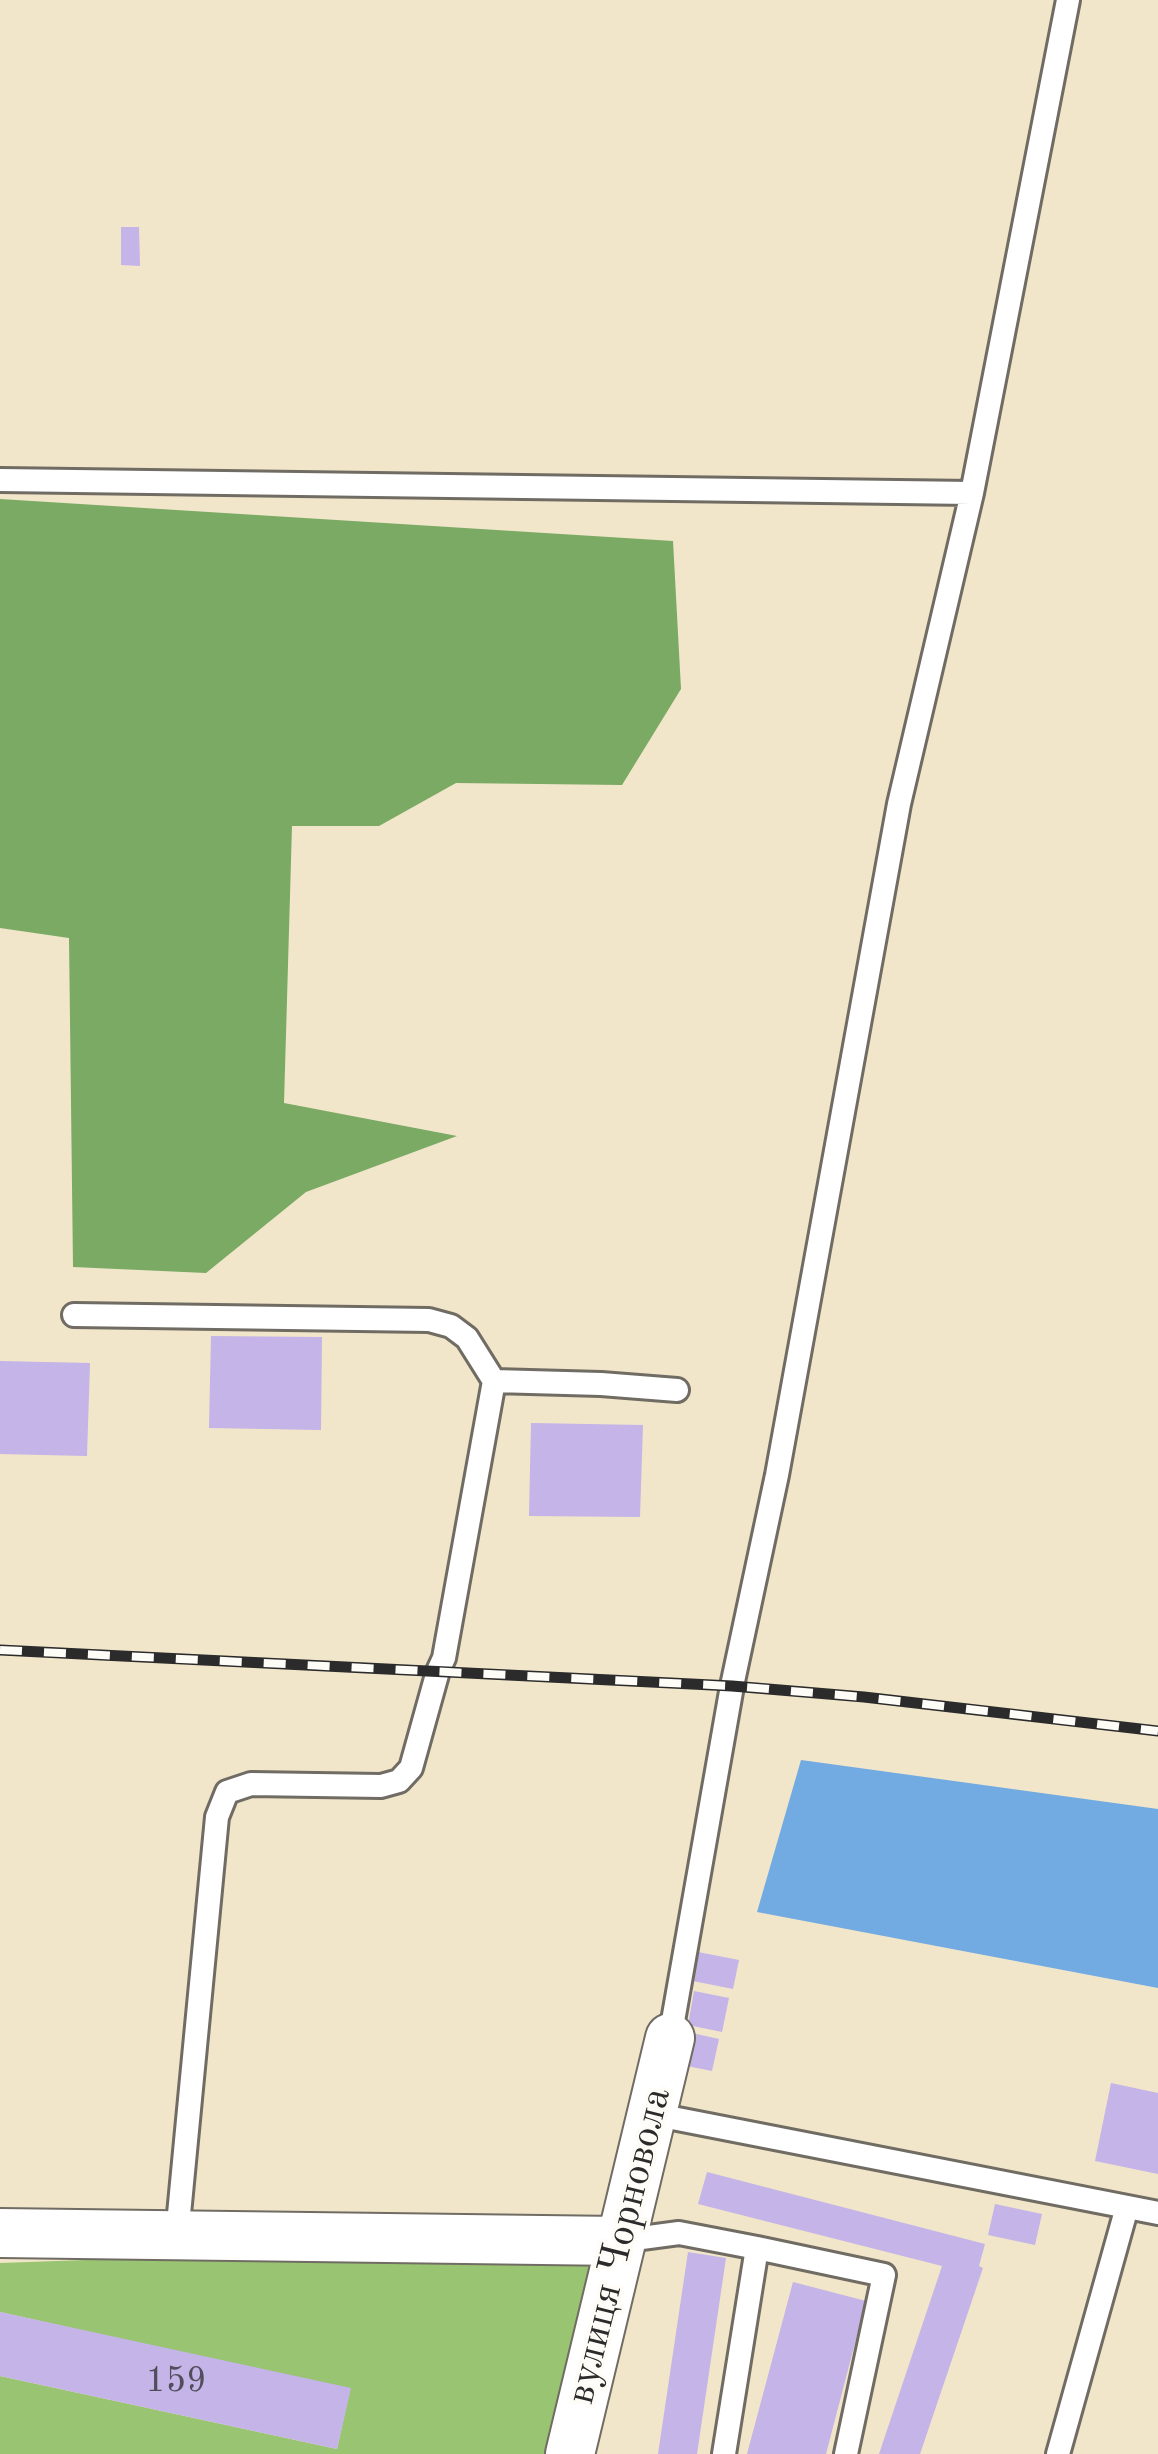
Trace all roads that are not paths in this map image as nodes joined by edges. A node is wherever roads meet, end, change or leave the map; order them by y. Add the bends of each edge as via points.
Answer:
1 (1068, 0) edge
2 (0, 480) edge
3 (972, 493) junction
4 (74, 1315) dead end
5 (494, 1381) junction
6 (677, 1390) dead end
7 (670, 2038) joint
8 (652, 2114) junction
9 (1128, 2206) junction
10 (1158, 2213) edge
11 (0, 2233) edge
12 (176, 2235) junction
13 (619, 2242) junction
14 (757, 2248) junction
15 (570, 2454) edge
16 (724, 2454) edge
17 (846, 2454) edge
18 (1058, 2454) edge

1 - 3 lane
2 - 3 lane
3 - 7 lane via 900,804
4 - 5 lane via 429,1320 467,1338
5 - 6 lane
5 - 12 lane via 444,1658 411,1768 381,1786 250,1784 228,1792 218,1817
7 - 8 street, вулиця Чорновола
8 - 9 lane
8 - 13 street, вулиця Чорновола
9 - 10 lane
9 - 18 lane
11 - 12 street
12 - 13 street
13 - 14 lane via 679,2232
13 - 15 street, вулиця Чорновола
14 - 16 lane
14 - 17 lane via 884,2275

